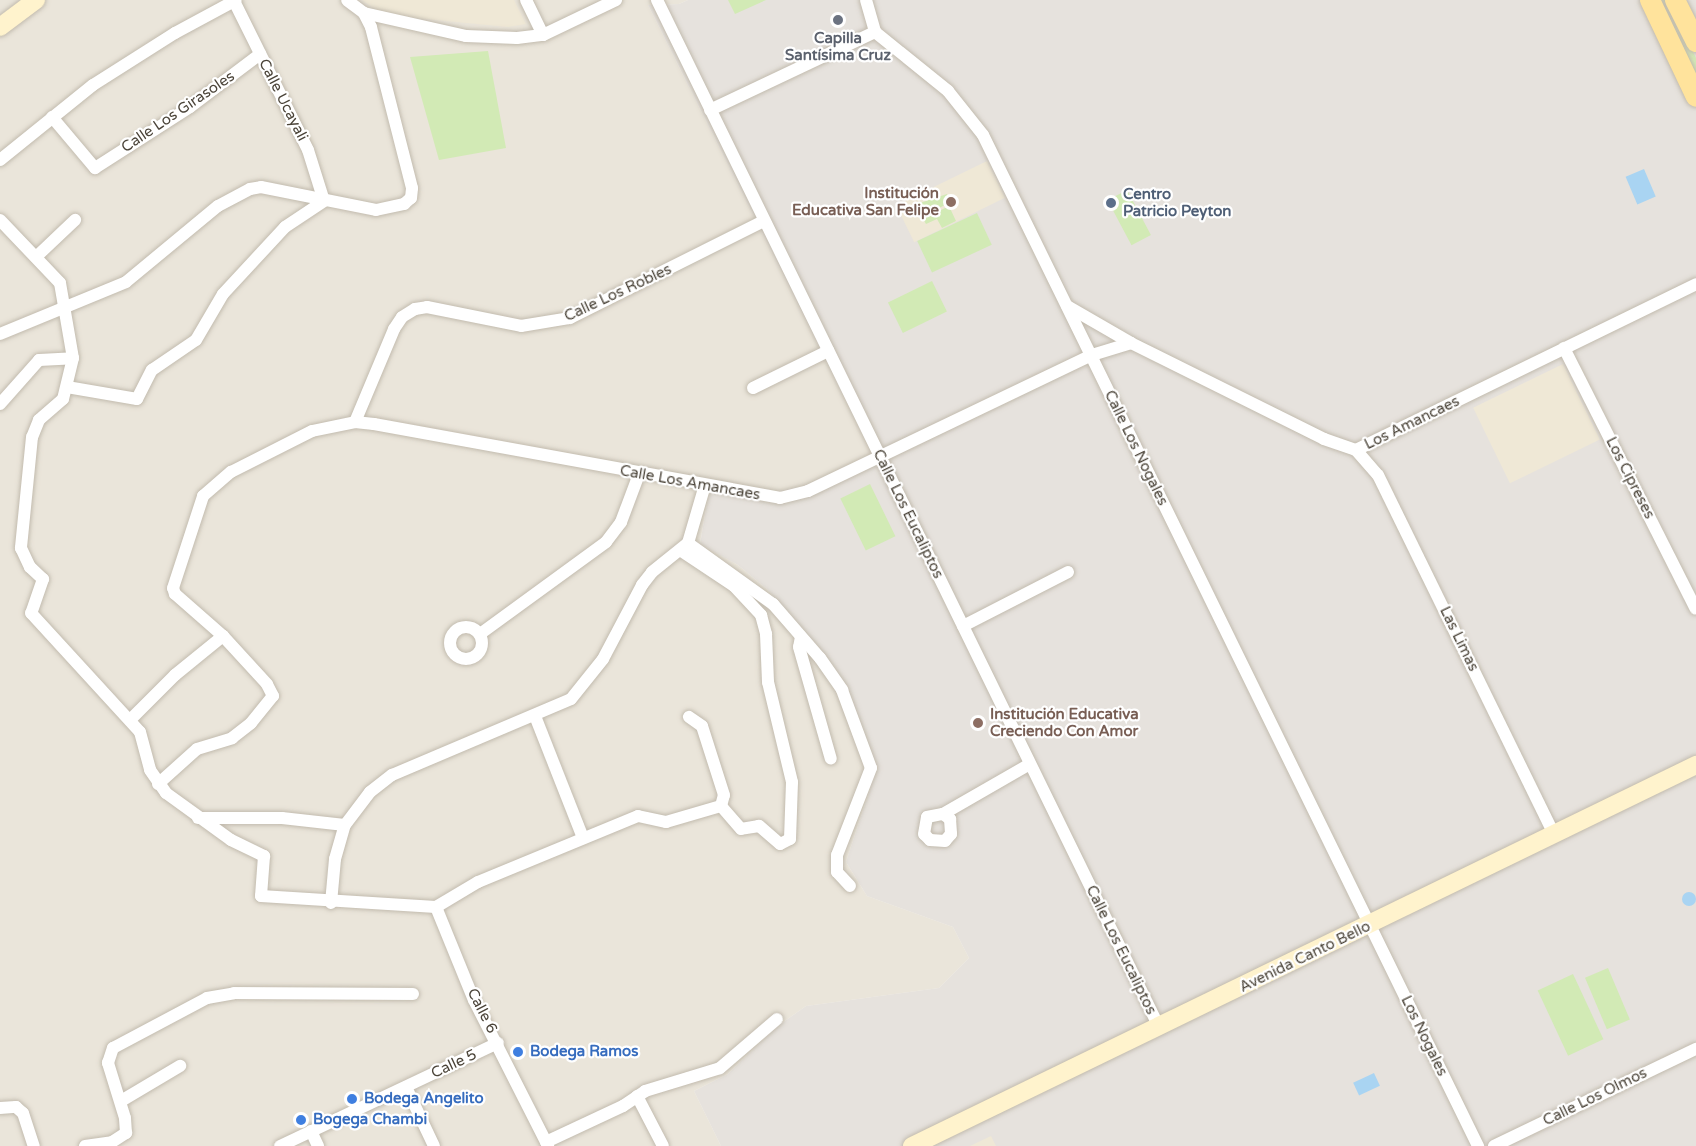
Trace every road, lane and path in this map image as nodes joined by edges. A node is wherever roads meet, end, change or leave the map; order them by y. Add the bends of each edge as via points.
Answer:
1 (36, 0) edge
2 (347, 0) edge
3 (526, 0) edge
4 (616, 0) edge
5 (657, 0) edge
6 (866, 0) edge
7 (1650, 0) edge
8 (1675, 0) edge
9 (228, 2) edge
10 (364, 14) junction
11 (0, 27) edge
12 (875, 32) junction
13 (543, 35) junction
14 (1696, 42) edge
15 (260, 54) junction
16 (1696, 97) edge
17 (710, 110) junction
18 (52, 117) junction
19 (0, 160) edge
20 (324, 201) junction
21 (0, 219) edge
22 (75, 220) dead end
23 (764, 221) junction
24 (36, 257) junction
25 (1696, 284) edge
26 (1066, 305) junction
27 (67, 309) junction
28 (0, 334) edge
29 (1131, 343) junction
30 (1564, 348) junction
31 (828, 351) junction
32 (1092, 356) junction
33 (73, 358) junction
34 (67, 387) junction
35 (753, 388) dead end
36 (0, 404) edge
37 (356, 422) junction
38 (1356, 450) junction
39 (880, 458) junction
40 (639, 474) junction
41 (705, 485) junction
42 (684, 547) junction
43 (1068, 572) dead end
44 (1696, 609) edge
45 (963, 626) junction
46 (480, 634) dead end
47 (223, 636) junction
48 (801, 637) junction
49 (535, 716) junction
50 (689, 717) dead end
51 (130, 720) junction
52 (831, 759) dead end
53 (1030, 764) junction
54 (1696, 765) edge
55 (159, 784) junction
56 (721, 806) junction
57 (943, 814) dead end
58 (198, 818) junction
59 (345, 825) junction
60 (1554, 834) junction
61 (583, 838) junction
62 (850, 886) dead end
63 (331, 903) junction
64 (436, 907) junction
65 (1368, 926) junction
66 (413, 994) dead end
67 (777, 1019) dead end
68 (1159, 1027) junction
69 (498, 1043) junction
70 (1696, 1048) edge
71 (180, 1066) dead end
72 (406, 1087) junction
73 (637, 1096) junction
74 (121, 1101) junction
75 (0, 1108) edge
76 (311, 1131) junction
77 (547, 1144) edge
78 (34, 1146) edge
79 (85, 1146) edge
80 (280, 1146) edge
81 (318, 1146) edge
82 (434, 1146) edge
83 (663, 1146) edge
84 (912, 1146) edge
85 (1478, 1146) edge
86 (1494, 1146) edge

1 - 11 street
2 - 10 street
3 - 13 street
4 - 13 street
5 - 17 street, Calle Los Eucaliptos
6 - 12 street
7 - 16 main road
8 - 14 main road
9 - 15 street, Calle Ucayali
9 - 18 street via 93,85
10 - 13 street via 466,36
10 - 20 street via 412,188 411,198 404,204 375,210
12 - 17 street
12 - 26 street, Calle Los Nogales via 931,75 968,113 1014,195
15 - 18 street, Calle Los Girasoles via 190,107 95,168
15 - 20 street, Calle Ucayali via 308,150
17 - 23 street, Calle Los Eucaliptos
18 - 19 street
20 - 27 street via 273,189 250,189 218,206 126,282
20 - 34 street via 285,227 223,294 195,340 152,370 137,399
21 - 24 street
22 - 24 street
23 - 31 street, Calle Los Eucaliptos
23 - 37 street, Calle Los Robles via 570,318 521,326 427,307 415,309 402,317 394,329
24 - 27 street via 60,283
25 - 30 street, Los Amancaes
26 - 29 street, Los Amancaes
26 - 32 street, Calle Los Nogales
27 - 28 street
27 - 33 street
29 - 32 street, Calle Los Amancaes
29 - 38 street, Los Amancaes via 1324,439
30 - 38 street, Los Amancaes
30 - 44 street, Los Cipreses
31 - 35 street
31 - 39 street, Calle Los Eucaliptos
32 - 39 street, Calle Los Amancaes
32 - 65 street, Calle Los Nogales
33 - 34 street
33 - 36 street via 39,360
34 - 51 street via 59,404 35,426 32,437 21,548 43,584 32,613
37 - 40 street, Calle Los Amancaes
37 - 47 street, Calle Los Amancaes via 312,431 231,472 203,496 173,588
38 - 60 street, Las Limas via 1378,475
39 - 41 street, Calle Los Amancaes via 793,496 766,496
39 - 45 street, Calle Los Eucaliptos
40 - 41 street, Calle Los Amancaes
40 - 46 street via 621,522 606,542
41 - 42 street
42 - 48 street via 757,590
42 - 49 street via 642,585 587,681 571,699
42 - 56 street via 734,586 760,615 766,634 768,682 792,782 790,839 780,844 759,826 741,829
43 - 45 street
45 - 53 street, Calle Los Eucaliptos
47 - 51 street via 175,675
47 - 55 street via 272,690 273,696 245,728 232,738 197,749
48 - 52 street via 799,647
48 - 62 street via 842,690 871,768 837,855 837,872
49 - 59 street via 392,775 370,792
49 - 61 street
50 - 56 street via 702,726 724,795
51 - 55 street via 140,732 150,770
53 - 57 street
53 - 68 street, Calle Los Eucaliptos
54 - 60 street, Avenida Canto Bello
55 - 58 street
56 - 61 street via 666,822 638,816
58 - 59 street via 282,818
58 - 63 street via 264,856 261,896
59 - 63 street via 335,859
60 - 65 street, Avenida Canto Bello
61 - 64 street via 478,882
63 - 64 street
64 - 69 street, Calle 6 via 474,1000
65 - 68 street, Avenida Canto Bello
65 - 85 street, Los Nogales
66 - 74 street via 234,993 207,998 113,1048 108,1063
67 - 73 street via 720,1068
68 - 84 street, Avenida Canto Bello
69 - 72 street, Calle 5
69 - 77 street, Calle 6
70 - 86 street, Calle Los Olmos
71 - 74 street
72 - 76 street, Calle 5
72 - 82 street
73 - 77 street
73 - 83 street
74 - 79 street via 126,1124 121,1138
75 - 78 street via 16,1107 23,1113
76 - 80 street, Calle 5
76 - 81 street

